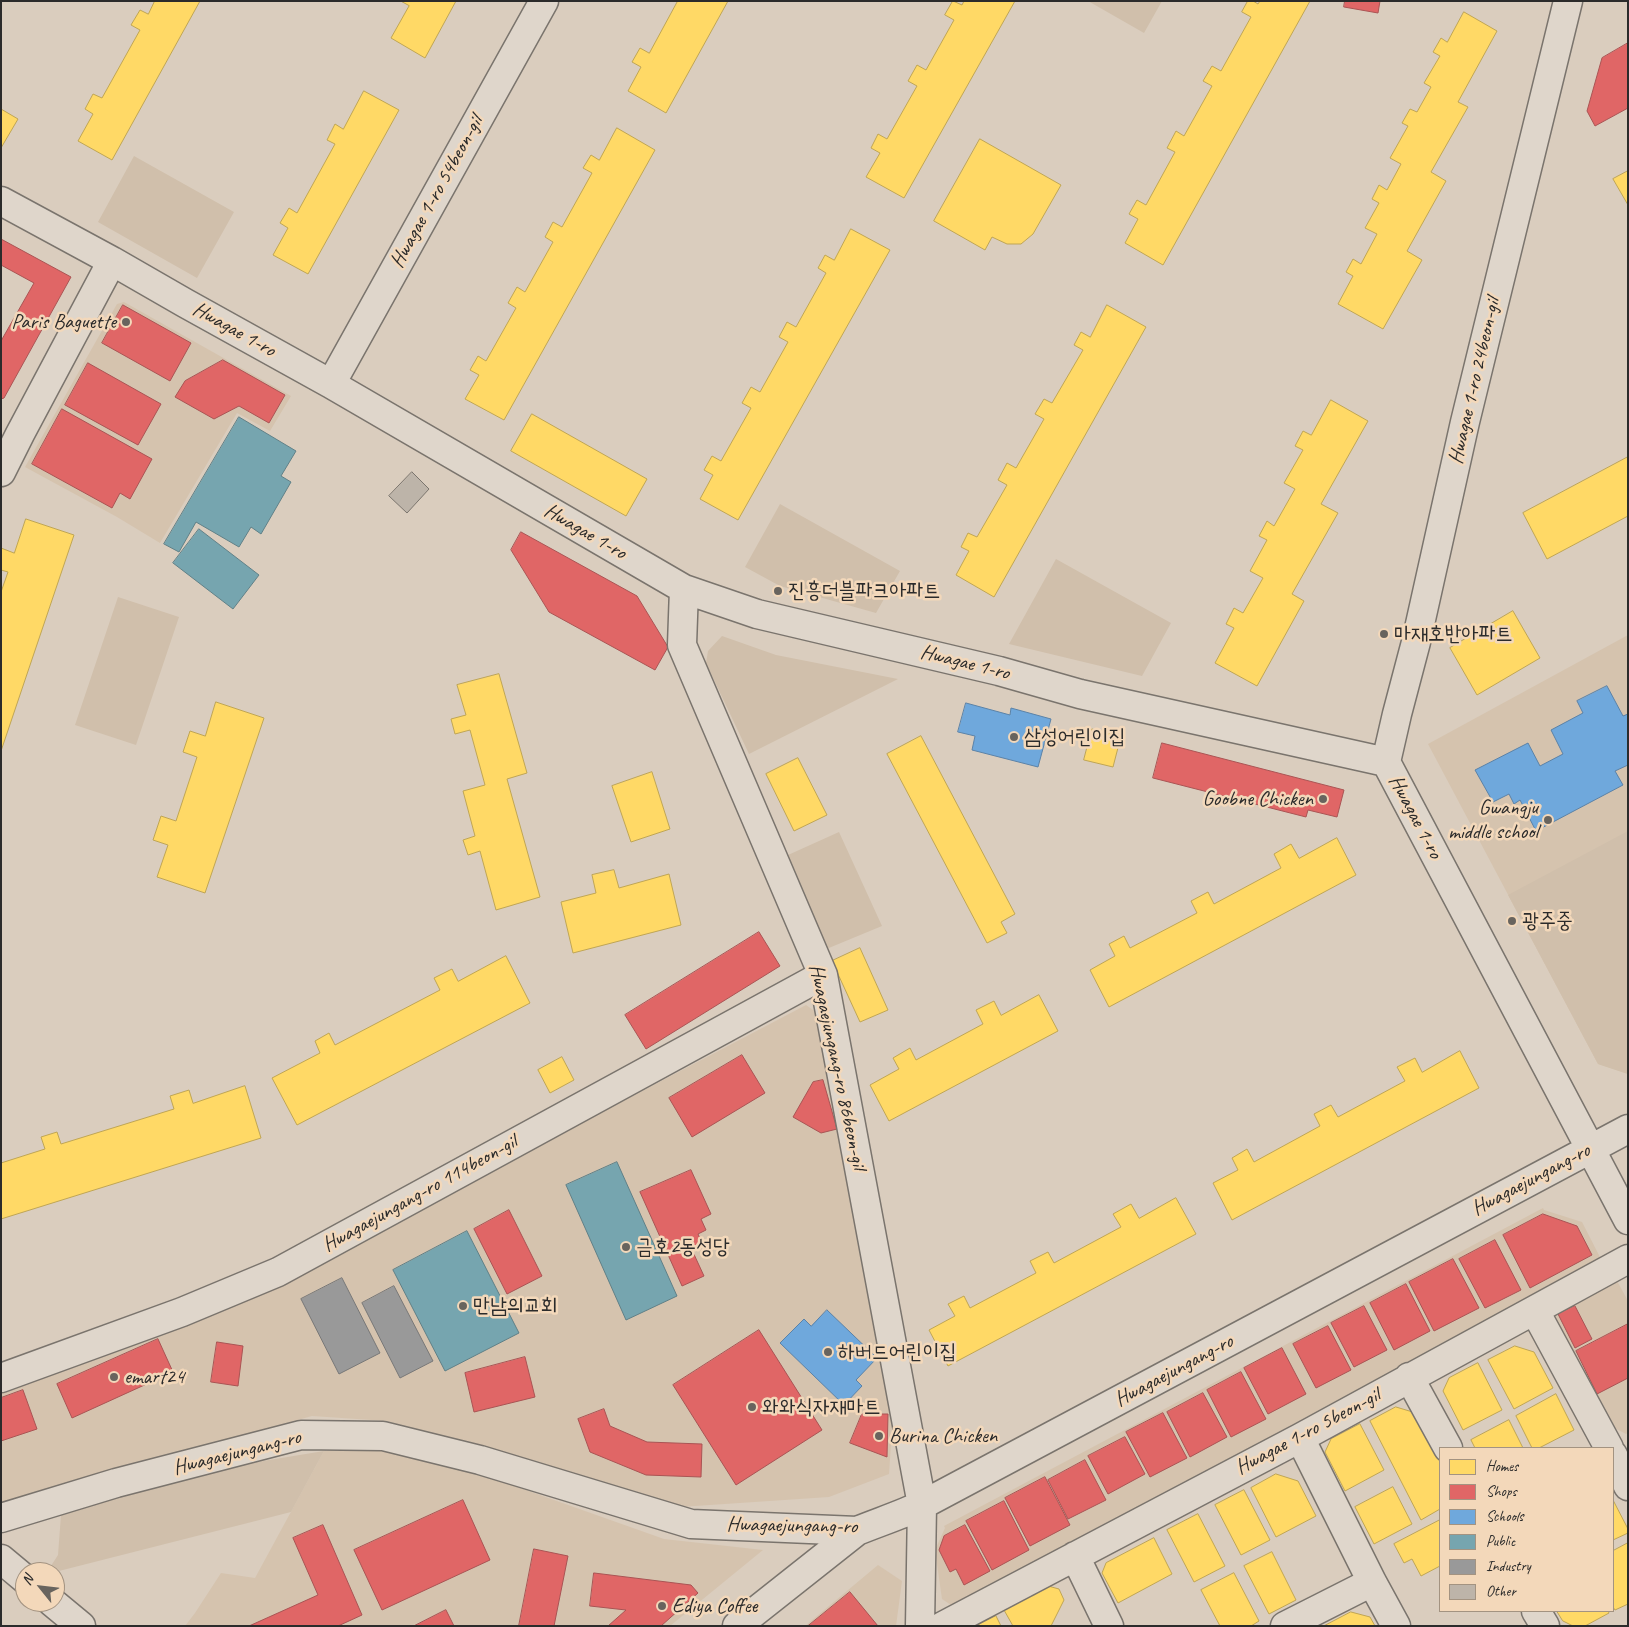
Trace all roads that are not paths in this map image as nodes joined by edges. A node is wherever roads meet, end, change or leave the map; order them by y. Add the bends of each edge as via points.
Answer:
1 (544, 1) edge
2 (1568, 1) edge
3 (1, 201) edge
4 (112, 261) junction
5 (331, 384) junction
6 (1, 472) edge
7 (684, 589) junction
8 (1386, 762) junction
9 (822, 974) junction
10 (1628, 1128) edge
11 (1590, 1148) junction
12 (1628, 1220) edge
13 (1628, 1259) edge
14 (1535, 1310) junction
15 (1409, 1377) junction
16 (1, 1378) edge
17 (1300, 1438) junction
18 (1447, 1447) edge
19 (1612, 1447) edge
20 (1616, 1454) edge
21 (1628, 1486) edge
22 (922, 1505) junction
23 (1, 1518) edge
24 (857, 1531) junction
25 (1075, 1556) junction
26 (1, 1559) edge
27 (15, 1571) edge
28 (1372, 1582) junction
29 (64, 1612) edge
30 (1537, 1612) edge
31 (81, 1626) edge
32 (737, 1626) edge
33 (920, 1626) edge
34 (943, 1626) edge
35 (1109, 1626) edge
36 (1285, 1626) edge
37 (1396, 1626) edge
38 (1544, 1626) edge

1 - 5 street, Hwagae 1-ro 54beon-gil
2 - 8 street, Hwagae 1-ro 24beon-gil
3 - 4 street, Hwagae 1-ro
4 - 5 street, Hwagae 1-ro
4 - 6 street
5 - 7 street, Hwagae 1-ro
7 - 8 street, Hwagae 1-ro via 757,614 999,671 1080,694
7 - 9 street, Hwagaejungang-ro 86beon-gil via 682,645
8 - 11 street, Hwagae 1-ro
9 - 16 street, Hwagaejungang-ro 114beon-gil via 278,1272 182,1312
9 - 22 street, Hwagaejungang-ro 86beon-gil
10 - 11 street, Hwagaejungang-ro
11 - 12 street, Hwagae 1-ro
11 - 22 street, Hwagaejungang-ro
13 - 14 street, Hwagae 1-ro 5beon-gil
14 - 15 street, Hwagae 1-ro 5beon-gil
14 - 19 street
15 - 17 street, Hwagae 1-ro 5beon-gil
15 - 18 street
17 - 25 street, Hwagae 1-ro 5beon-gil
17 - 28 street
20 - 21 street
22 - 24 street, Hwagaejungang-ro
22 - 33 street, Hwagaejungang-ro 86beon-gil
23 - 24 street, Hwagaejungang-ro via 116,1483 301,1435 383,1436 480,1460 691,1524
24 - 32 street
25 - 34 street, Hwagae 1-ro 5beon-gil
25 - 35 street
26 - 27 street
28 - 36 street
28 - 37 street
29 - 31 street
30 - 38 street

